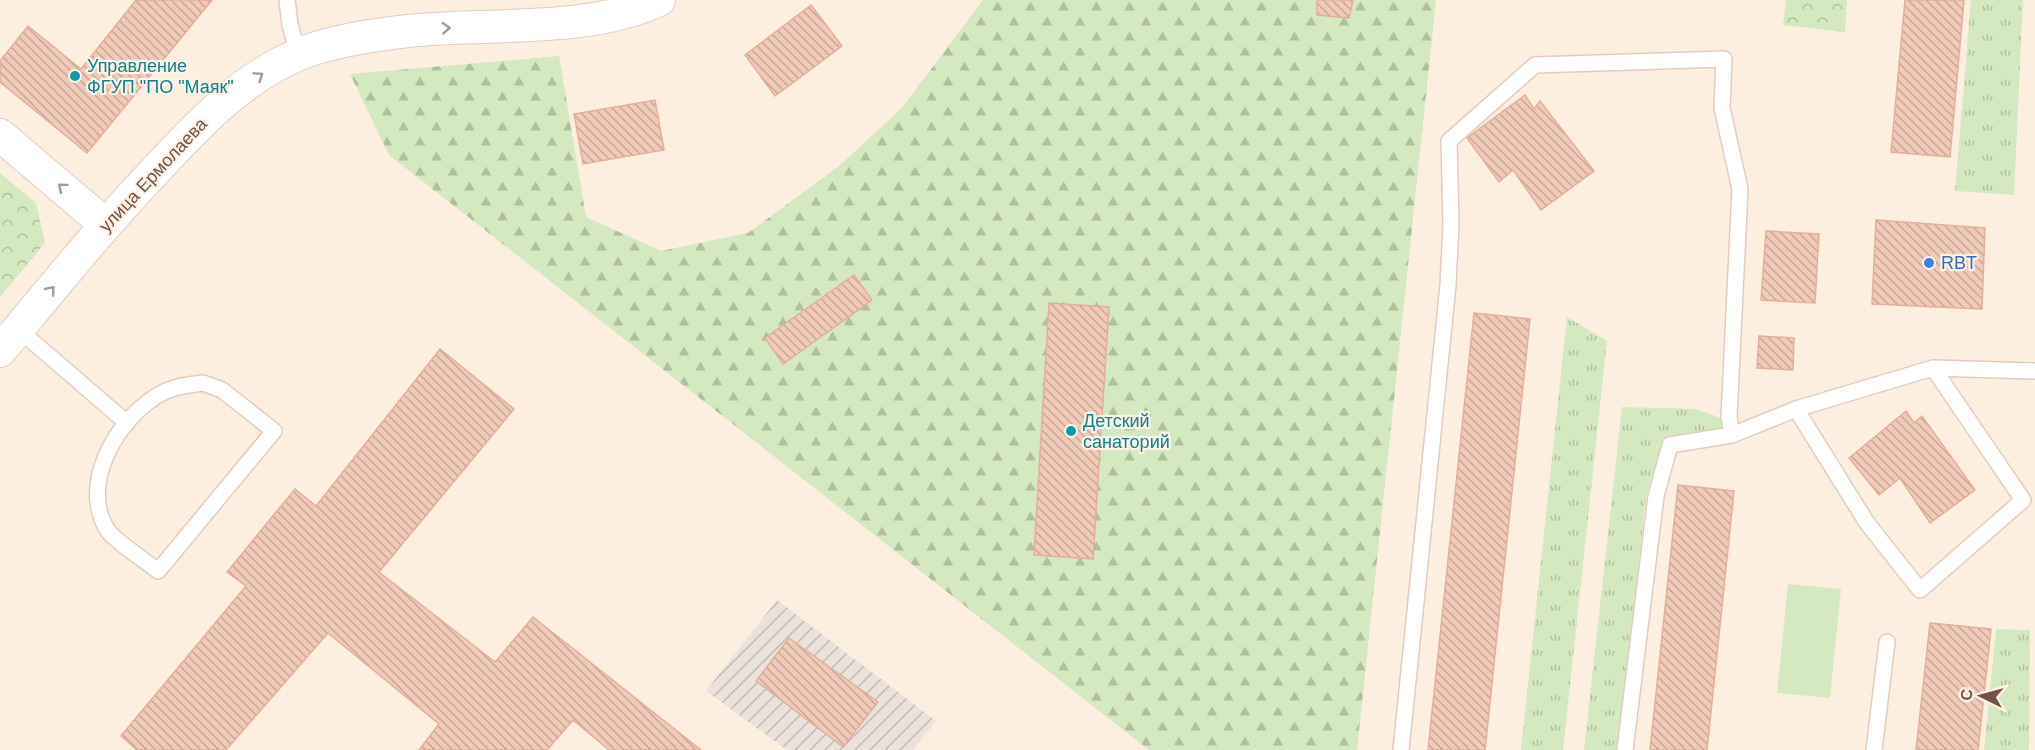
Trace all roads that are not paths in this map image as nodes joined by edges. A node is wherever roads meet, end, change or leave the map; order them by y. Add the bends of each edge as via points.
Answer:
1 (287, 0) edge
2 (659, 0) edge
3 (298, 54) junction
4 (0, 135) edge
5 (106, 225) junction
6 (9, 340) edge
7 (1933, 368) junction
8 (2035, 371) edge
9 (1796, 409) junction
10 (127, 423) junction
11 (1732, 435) junction
12 (1887, 642) dead end
13 (1401, 750) edge
14 (1625, 750) edge
15 (1874, 750) edge

1 - 3 lane
3 -> 2 street, улица Ермолаева via 363,37 408,31 611,16
5 -> 3 street, улица Ермолаева via 202,120 241,88
5 -> 4 street
6 -> 5 street, улица Ермолаева
6 - 10 lane
7 - 8 lane
7 - 9 lane
7 - 9 lane via 2023,500 1920,590 1867,523
9 - 11 lane
10 - 10 lane via 106,455 97,488 99,510 109,532 158,571 274,431 222,390 203,383 180,385 156,396
11 - 13 lane via 1740,189 1722,108 1724,59 1534,65 1449,141 1452,225 1448,285
11 - 14 lane via 1670,445 1656,496
12 - 15 lane

